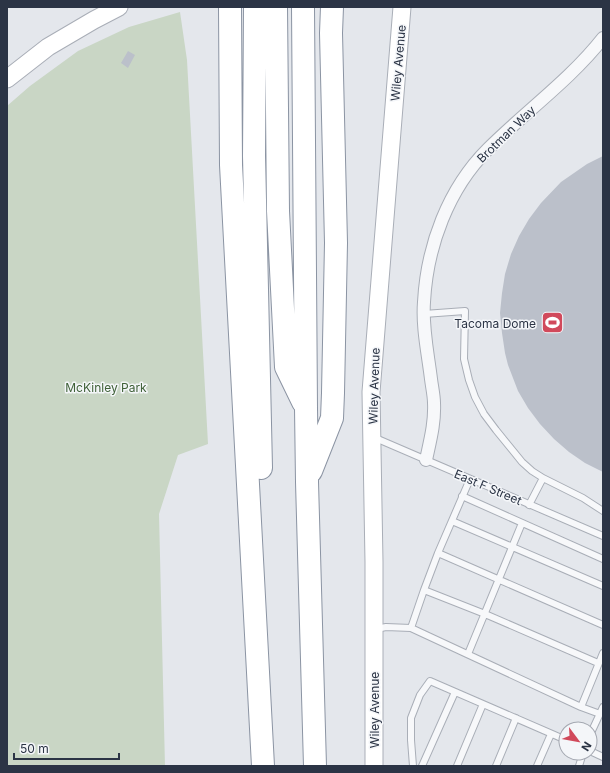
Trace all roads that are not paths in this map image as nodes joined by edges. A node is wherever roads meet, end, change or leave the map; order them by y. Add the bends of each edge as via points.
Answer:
1 (119, 7) edge
2 (255, 7) edge
3 (276, 7) edge
4 (303, 7) edge
5 (332, 7) edge
6 (402, 7) edge
7 (229, 10) edge
8 (603, 38) edge
9 (7, 79) edge
10 (424, 314) junction
11 (306, 408) junction
12 (372, 437) junction
13 (426, 460) junction
14 (542, 478) junction
15 (470, 479) junction
16 (307, 482) junction
17 (462, 496) junction
18 (529, 505) junction
19 (603, 511) edge
20 (452, 521) junction
21 (522, 523) junction
22 (603, 536) edge
23 (512, 546) junction
24 (438, 553) junction
25 (603, 559) edge
26 (498, 580) junction
27 (603, 586) edge
28 (424, 590) junction
29 (485, 614) junction
30 (603, 625) edge
31 (411, 628) junction
32 (374, 629) junction
33 (603, 653) edge
34 (468, 654) junction
35 (598, 664) junction
36 (455, 692) junction
37 (483, 704) junction
38 (581, 706) junction
39 (603, 707) edge
40 (600, 714) junction
41 (516, 718) junction
42 (597, 721) edge
43 (552, 734) junction
44 (558, 737) edge
45 (262, 766) edge
46 (269, 766) edge
47 (315, 766) edge
48 (374, 766) edge
49 (413, 766) edge
50 (422, 766) edge
51 (457, 766) edge
52 (496, 766) edge
53 (537, 766) edge

1 - 9 street via 48,47
2 - 46 highway via 254,156
3 - 11 highway via 278,211 286,367
4 - 11 highway
5 - 16 highway via 336,243 332,418
6 - 12 street, Wiley Avenue via 371,392
7 - 45 highway via 231,165
8 - 10 street, Brotman Way via 569,74 487,150 462,182 445,212 432,251 426,280
10 - 13 street, Brotman Way via 434,403 433,426
10 - 14 lane via 465,312 464,359 475,397 484,414 522,462
11 - 16 highway
12 - 13 lane, East F Street
12 - 32 street, Wiley Avenue
13 - 15 lane, East F Street
14 - 18 lane
14 - 19 lane
15 - 17 lane
15 - 18 lane, East F Street
16 - 47 highway
17 - 20 lane
17 - 21 lane
18 - 22 lane, East F Street
20 - 23 lane
20 - 24 lane
21 - 23 lane
21 - 25 lane
23 - 26 lane
23 - 27 lane
24 - 26 lane
24 - 28 lane
26 - 29 lane
26 - 30 lane
28 - 29 lane
28 - 31 lane
29 - 34 lane
29 - 35 lane
31 - 32 lane
31 - 34 lane
32 - 48 street, Wiley Avenue
33 - 35 lane
34 - 38 lane
35 - 38 lane
36 - 37 lane
36 - 49 lane via 430,680 420,695 411,718
36 - 50 lane
37 - 41 lane
37 - 51 lane
38 - 40 lane
39 - 40 lane
40 - 42 lane
41 - 43 lane
41 - 52 lane
43 - 44 lane
43 - 53 lane

